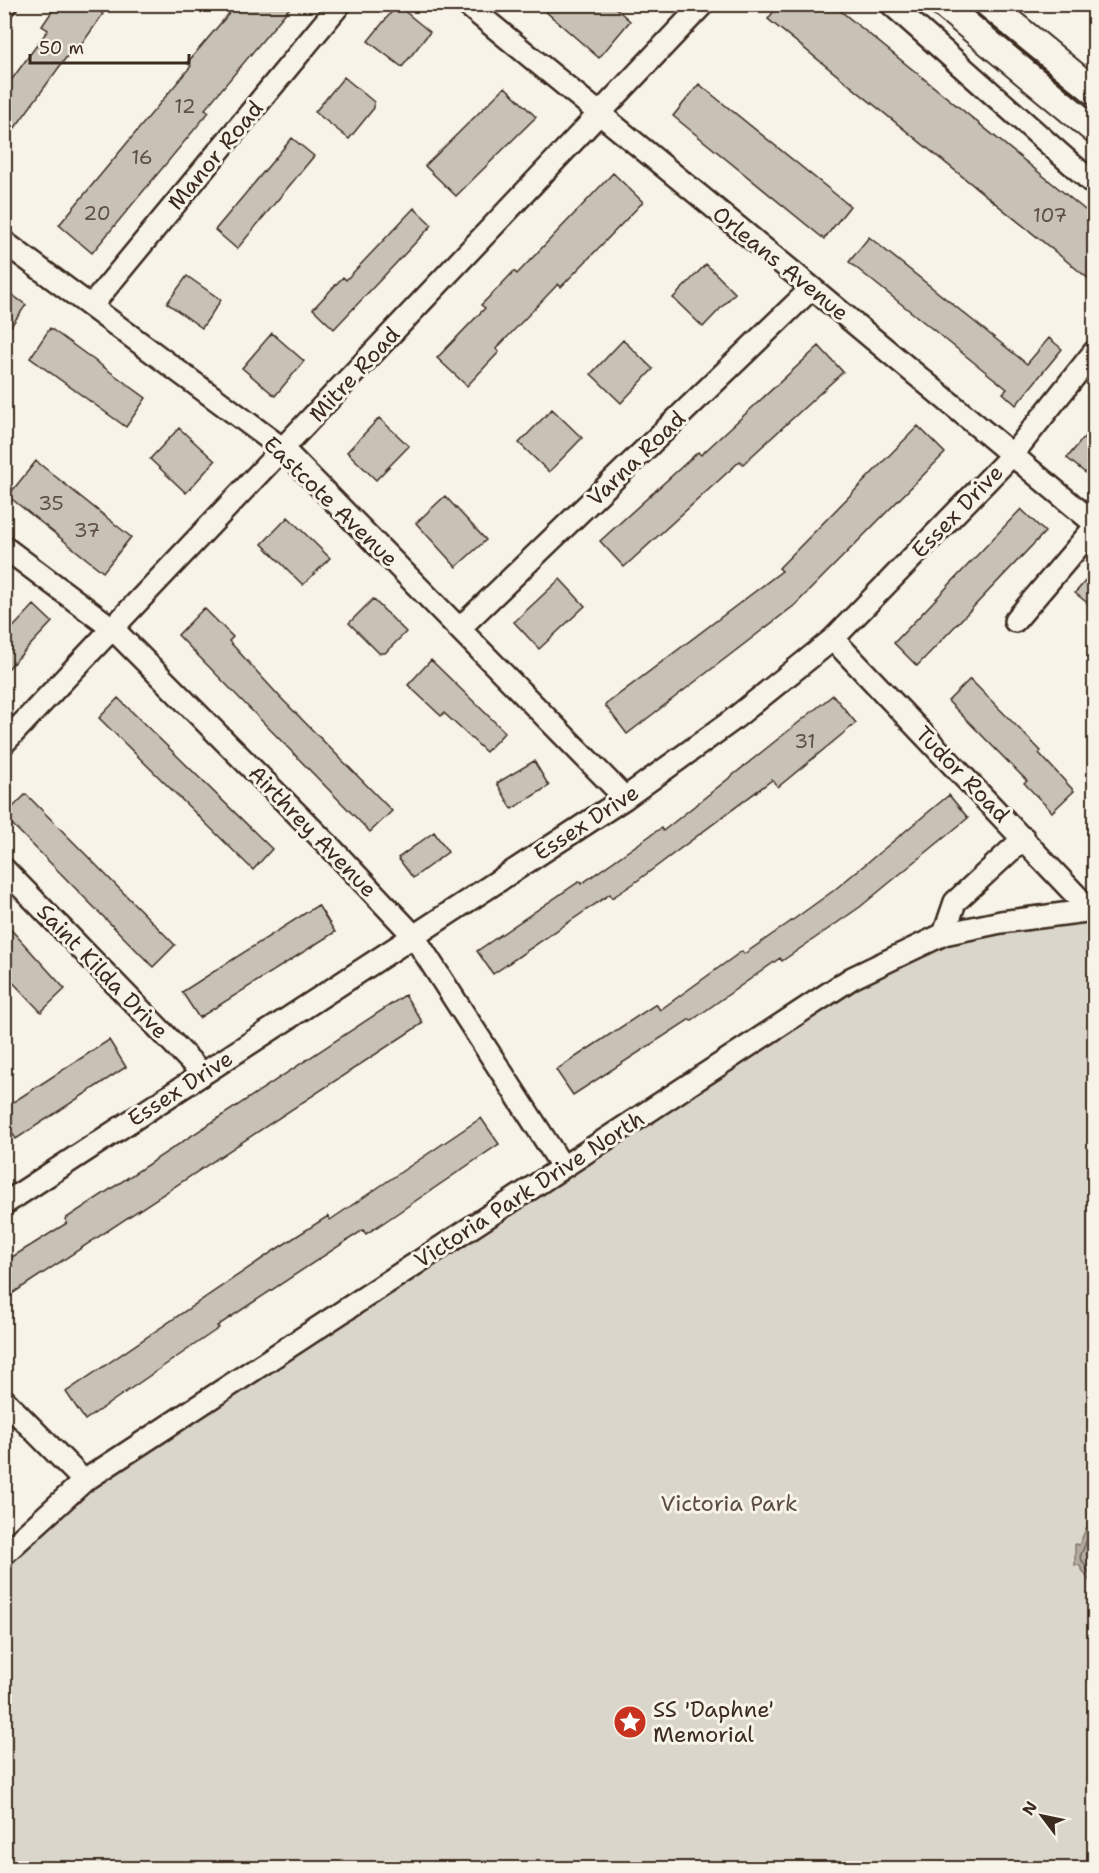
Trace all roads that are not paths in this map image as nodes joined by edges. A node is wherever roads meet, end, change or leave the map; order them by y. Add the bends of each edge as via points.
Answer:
1 (340, 4) edge
2 (466, 4) edge
3 (703, 4) edge
4 (891, 4) edge
5 (942, 4) edge
6 (988, 4) edge
7 (1095, 91) edge
8 (600, 114) junction
9 (1095, 130) edge
10 (1095, 184) edge
11 (4, 242) edge
12 (812, 288) junction
13 (91, 306) junction
14 (1095, 352) edge
15 (283, 449) junction
16 (1012, 455) junction
17 (1095, 524) edge
18 (1095, 528) edge
19 (4, 547) edge
20 (1015, 621) dead end
21 (460, 628) junction
22 (113, 629) junction
23 (833, 639) junction
24 (4, 743) edge
25 (625, 798) junction
26 (1024, 838) junction
27 (4, 869) edge
28 (1093, 910) edge
29 (944, 934) junction
30 (413, 935) junction
31 (202, 1073) junction
32 (562, 1166) junction
33 (4, 1204) edge
34 (4, 1400) edge
35 (84, 1481) junction
36 (4, 1554) edge

1 - 13 street, Manor Road
2 - 8 street, Orleans Avenue
3 - 8 street, Mitre Road
4 - 10 street
5 - 9 main road
6 - 7 main road
8 - 12 street, Orleans Avenue
8 - 15 street, Mitre Road
11 - 13 street, Eastcote Avenue
12 - 16 street, Orleans Avenue
12 - 21 street, Varna Road
13 - 15 street, Eastcote Avenue
14 - 16 street, Essex Drive
15 - 21 street, Eastcote Avenue
15 - 22 street, Mitre Road
16 - 17 street, Orleans Avenue
16 - 23 street, Essex Drive
18 - 20 street
19 - 22 street, Airthrey Avenue
21 - 25 street, Eastcote Avenue
22 - 24 street, Mitre Road
22 - 30 street, Airthrey Avenue
23 - 25 street, Essex Drive via 730,722
23 - 26 street, Tudor Road
25 - 30 street, Essex Drive
26 - 28 street, Tudor Road
26 - 29 street via 955,902
27 - 31 street, Saint Kilda Drive
28 - 29 street, Victoria Park Drive North
29 - 32 street, Victoria Park Drive North via 852,978
30 - 31 street, Essex Drive
30 - 32 street, Airthrey Avenue
31 - 33 street, Essex Drive
32 - 35 street, Victoria Park Drive North
34 - 35 street
35 - 36 street, Victoria Park Drive North

